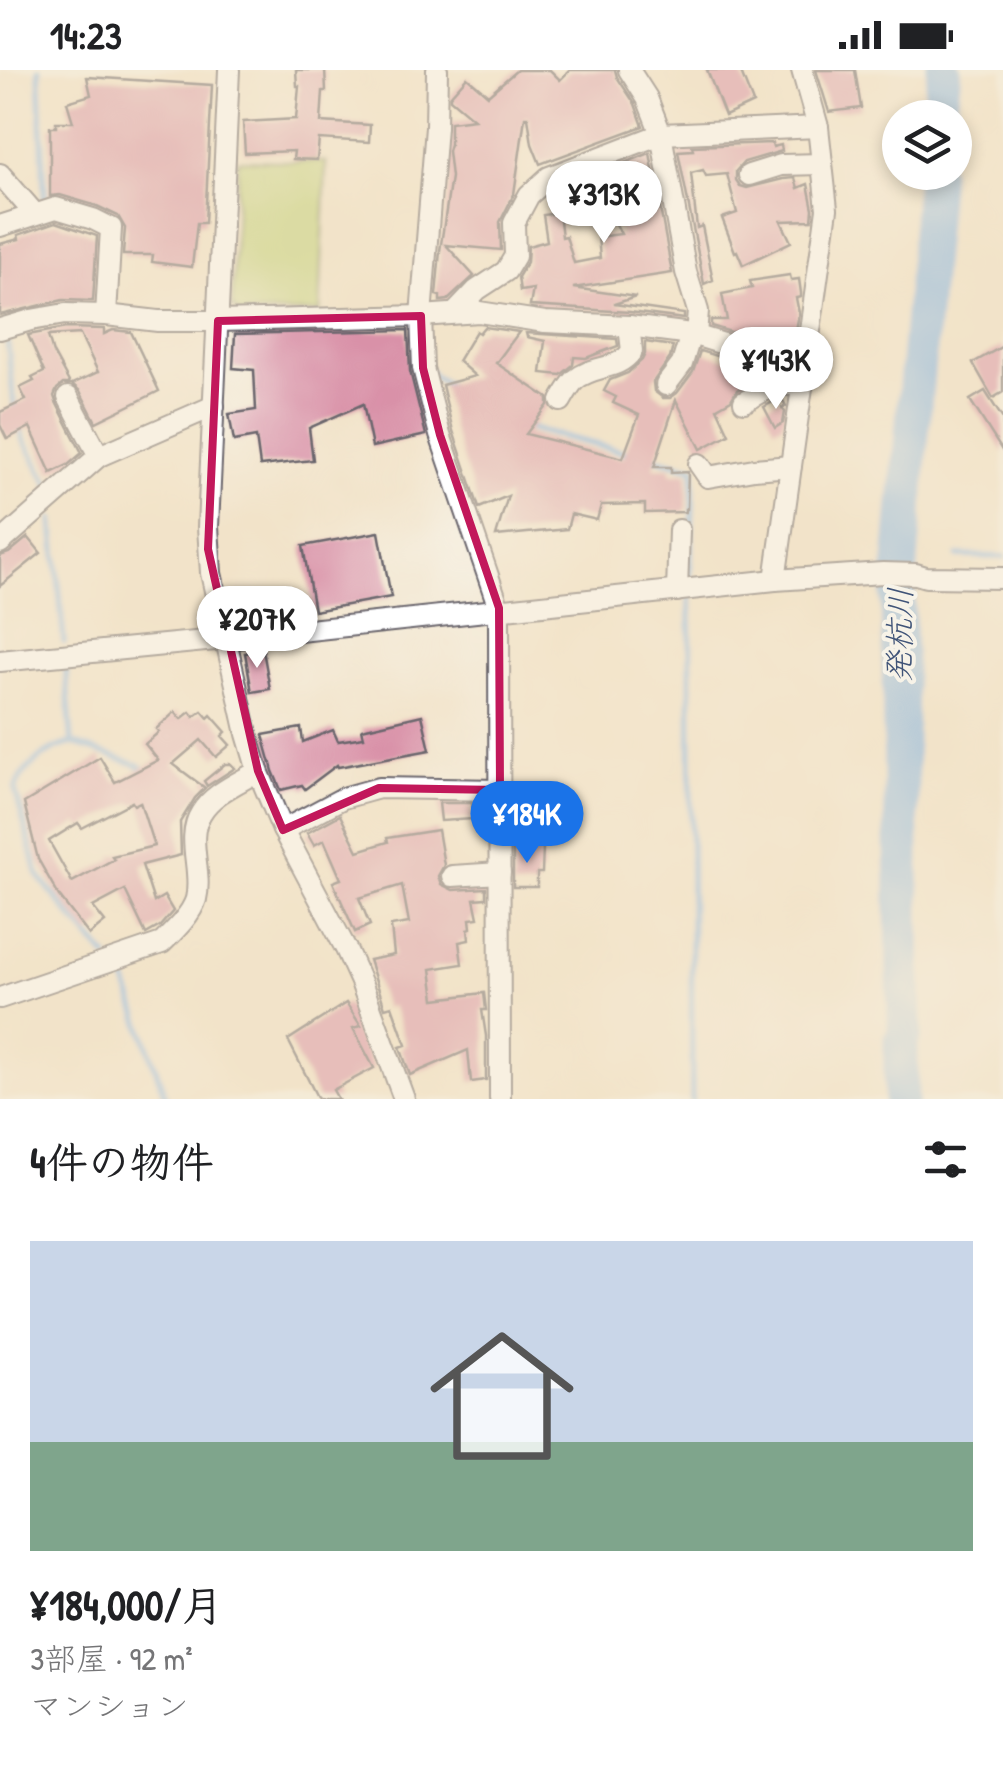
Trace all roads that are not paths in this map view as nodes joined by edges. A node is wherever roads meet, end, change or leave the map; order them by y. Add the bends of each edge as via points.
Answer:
1 (228, 70) edge
2 (436, 70) edge
3 (629, 70) edge
4 (802, 70) edge
5 (818, 127) junction
6 (661, 134) junction
7 (822, 164) junction
8 (0, 174) edge
9 (749, 175) dead end
10 (34, 213) junction
11 (0, 226) edge
12 (456, 312) junction
13 (106, 315) junction
14 (421, 316) junction
15 (218, 320) junction
16 (629, 326) junction
17 (0, 329) edge
18 (693, 335) junction
19 (804, 377) junction
20 (666, 385) dead end
21 (68, 397) dead end
22 (561, 401) dead end
23 (744, 402) dead end
24 (214, 406) junction
25 (99, 456) junction
26 (699, 464) dead end
27 (790, 466) junction
28 (679, 530) dead end
29 (0, 543) edge
30 (1003, 578) edge
31 (775, 580) junction
32 (676, 591) junction
33 (499, 608) junction
34 (226, 639) junction
35 (0, 661) edge
36 (258, 771) junction
37 (500, 790) junction
38 (283, 830) junction
39 (500, 873) junction
40 (452, 876) dead end
41 (0, 998) edge
42 (404, 1099) edge
43 (500, 1099) edge

1 - 15 street
2 - 14 street
3 - 6 street
4 - 5 street
5 - 6 street
5 - 7 street
6 - 12 street via 549,176 514,222 515,256 506,270
6 - 18 street via 698,311
7 - 9 street
7 - 19 street via 827,209
8 - 10 street
10 - 11 street
10 - 13 street via 56,208 110,228
12 - 14 street
12 - 16 street
13 - 15 street
13 - 17 street via 65,314
14 - 15 street
14 - 33 street via 423,368 440,435
15 - 24 street
16 - 18 street
16 - 22 street via 632,351 624,362 574,381
18 - 19 street
18 - 20 street
19 - 23 street
19 - 27 street
21 - 25 street
24 - 25 street
24 - 34 street via 208,549
25 - 29 street
26 - 27 street via 708,477
27 - 31 street
28 - 32 street
30 - 31 street via 883,574
31 - 32 street
32 - 33 street
33 - 34 street
33 - 37 street
34 - 35 street
34 - 36 street
36 - 38 street
36 - 41 street via 200,813 194,830 196,900 162,942
37 - 38 street via 379,788 343,798
37 - 39 street
38 - 42 street via 346,949
39 - 40 street
39 - 43 street

